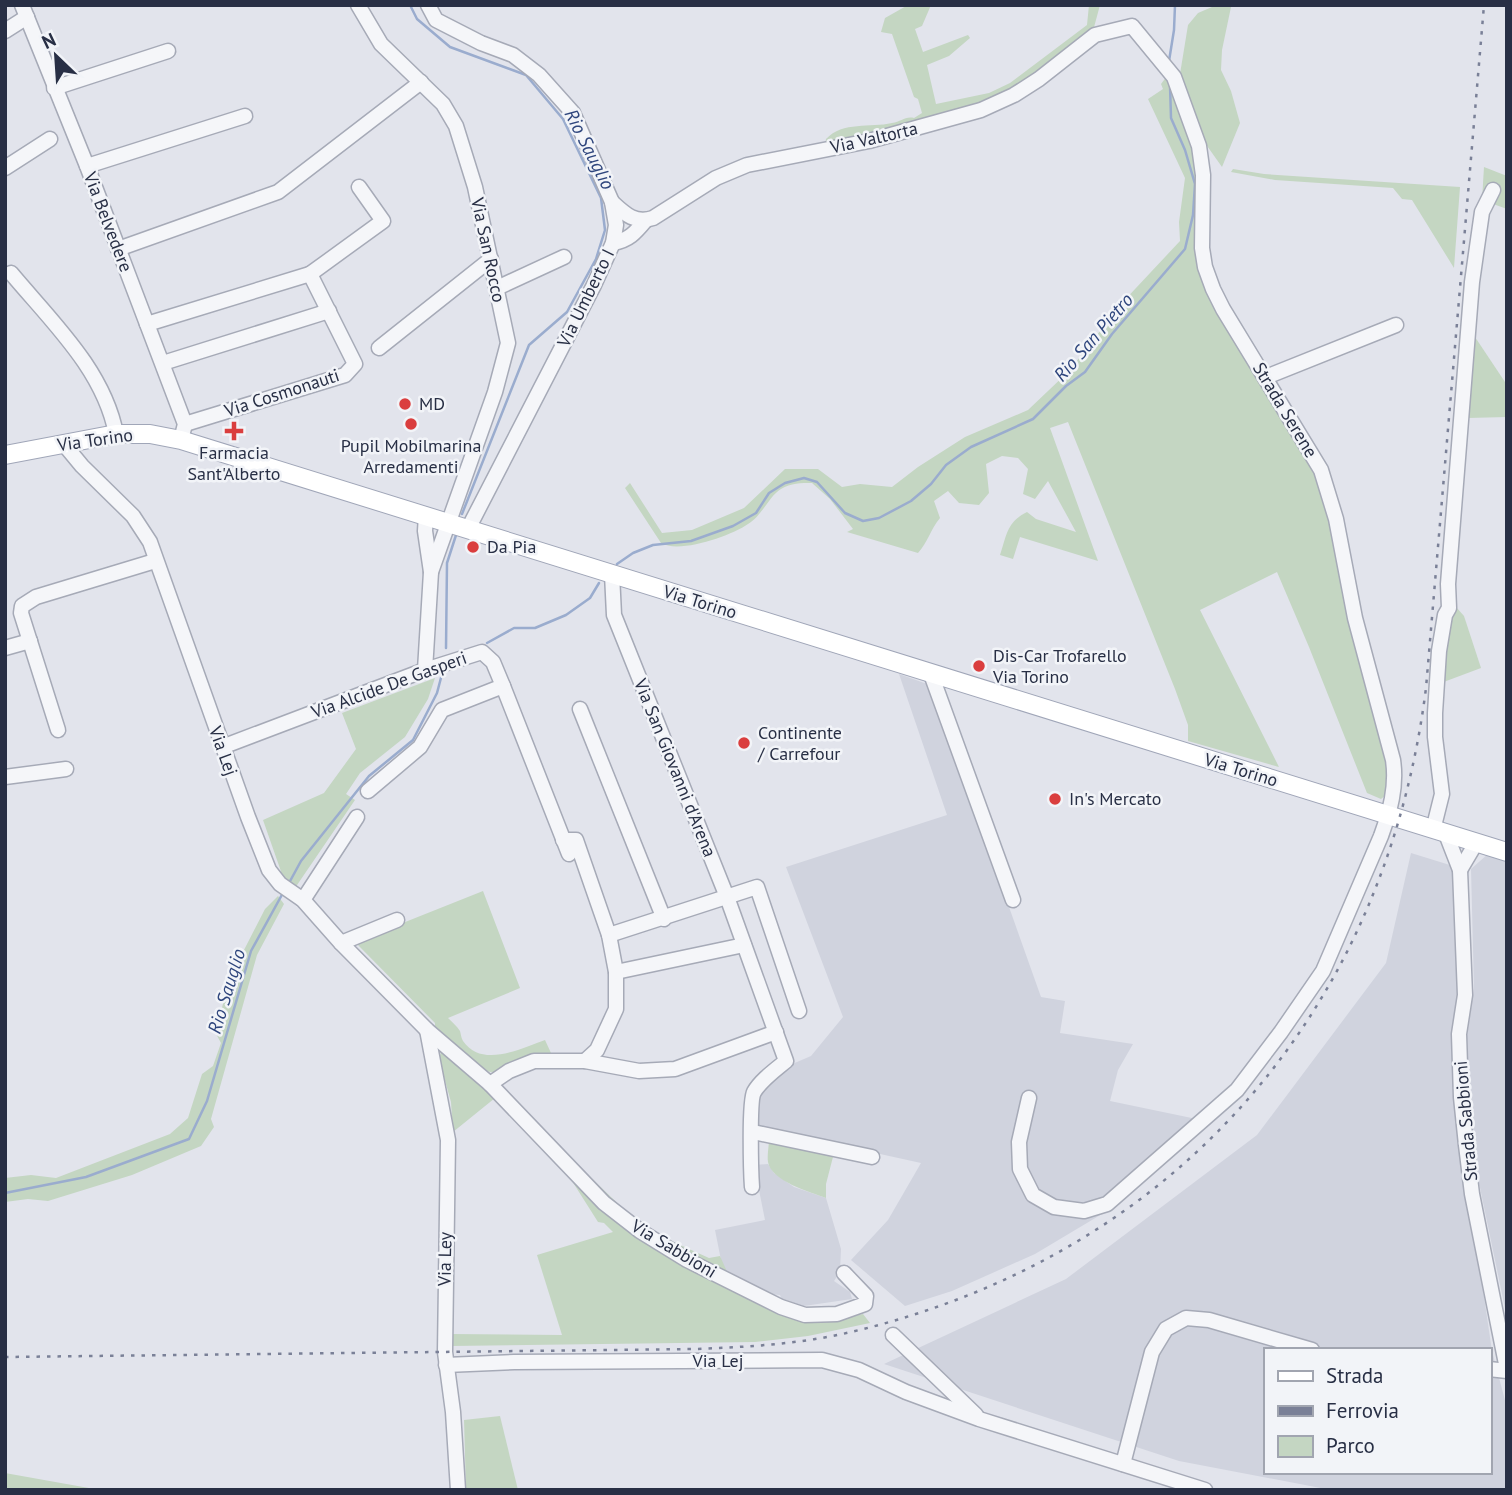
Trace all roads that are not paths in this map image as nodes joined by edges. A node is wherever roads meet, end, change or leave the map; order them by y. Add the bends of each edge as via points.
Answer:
1 (358, 5) edge
2 (428, 5) edge
3 (24, 11) edge
4 (5, 31) edge
5 (1094, 35) joint
6 (168, 51) dead end
7 (421, 82) junction
8 (54, 88) junction
9 (245, 116) dead end
10 (50, 139) dead end
11 (87, 166) junction
12 (5, 168) edge
13 (359, 187) dead end
14 (1493, 190) dead end
15 (612, 202) junction
16 (645, 220) junction
17 (613, 243) junction
18 (118, 249) junction
19 (564, 257) dead end
20 (491, 259) junction
21 (11, 273) dead end
22 (310, 274) junction
23 (497, 288) junction
24 (329, 311) junction
25 (146, 324) junction
26 (1396, 325) dead end
27 (379, 348) dead end
28 (163, 363) junction
29 (1266, 377) junction
30 (183, 432) junction
31 (116, 434) junction
32 (63, 443) junction
33 (5, 455) edge
34 (426, 515) junction
35 (449, 523) junction
36 (468, 529) junction
37 (155, 561) junction
38 (431, 572) junction
39 (612, 574) junction
40 (22, 606) junction
41 (5, 609) edge
42 (30, 641) junction
43 (5, 648) edge
44 (425, 670) junction
45 (931, 674) junction
46 (503, 686) junction
47 (580, 709) dead end
48 (58, 730) dead end
49 (222, 747) junction
50 (66, 769) dead end
51 (5, 777) edge
52 (368, 791) dead end
53 (1388, 816) junction
54 (357, 817) dead end
55 (1440, 832) junction
56 (1476, 842) junction
57 (1507, 852) edge
58 (1460, 870) junction
59 (292, 892) junction
60 (727, 897) junction
61 (1013, 900) dead end
62 (664, 919) junction
63 (397, 920) dead end
64 (609, 935) junction
65 (341, 943) junction
66 (744, 945) junction
67 (616, 972) junction
68 (799, 1011) dead end
69 (427, 1030) junction
70 (776, 1032) junction
71 (585, 1061) junction
72 (490, 1084) junction
73 (1029, 1098) dead end
74 (752, 1132) junction
75 (872, 1157) dead end
76 (752, 1187) dead end
77 (844, 1273) dead end
78 (892, 1335) dead end
79 (1305, 1348) edge
80 (446, 1365) junction
81 (1507, 1370) edge
82 (979, 1419) junction
83 (1123, 1464) junction
84 (458, 1490) edge
85 (1205, 1490) edge

1 - 7 street, Via San Rocco via 381,44
2 - 15 street, Via Umberto I via 436,20 513,55 540,75 573,113
3 - 4 street
3 - 8 street, Via Belvedere
5 - 16 street, Via Valtorta via 1039,79 981,110 869,141 747,165
5 - 29 street, Strada Serene via 1132,26 1174,77 1199,146 1205,267 1223,309
6 - 8 street
7 - 18 street via 278,192
7 - 20 street, Via San Rocco via 456,125
8 - 11 street, Via Belvedere
9 - 11 street
10 - 12 street
11 - 18 street, Via Belvedere
13 - 22 street via 383,221
14 - 55 street via 1482,212 1472,282 1449,608 1439,651 1435,737 1442,794
15 - 16 street via 636,220
15 - 17 street, Via Umberto I
16 - 17 street, Via Valtorta via 635,234
17 - 36 street, Via Umberto I
18 - 25 street, Via Belvedere
19 - 23 street
20 - 23 street, Via San Rocco
20 - 27 street
21 - 31 street via 94,376
22 - 24 street, Via Cosmonauti
22 - 25 street
23 - 35 street, Via San Rocco via 508,343
24 - 28 street
24 - 30 street, Via Cosmonauti via 355,365 352,369
25 - 28 street, Via Belvedere
26 - 29 street
28 - 30 street, Via Belvedere
29 - 53 street, Strada Serene via 1328,488 1355,618 1393,760 1396,781
30 - 31 main road, Via Torino
30 - 34 main road, Via Torino
31 - 32 main road, Via Torino
32 - 33 main road, Via Torino
32 - 37 street, Via Lej via 133,516
34 - 35 main road, Via Torino
34 - 38 street
35 - 36 main road, Via Torino
35 - 38 street, Via San Rocco
36 - 39 main road, Via Torino
37 - 40 street via 36,597
37 - 49 street, Via Lej
38 - 44 street
39 - 45 main road, Via Torino
39 - 60 street, Via San Giovanni d'Arena via 614,615
40 - 41 street
40 - 42 street
42 - 43 street
42 - 48 street
44 - 46 street, Via Alcide De Gasperi via 482,652 493,662
44 - 49 street, Via Alcide De Gasperi
45 - 53 main road, Via Torino
45 - 61 street
46 - 52 street via 442,710 421,747
46 - 64 street, Via Alcide De Gasperi via 566,847 576,840
47 - 62 street
49 - 59 street, Via Lej via 269,870
50 - 51 street
53 - 55 main road, Via Torino
53 - 73 street via 1323,971 1281,1032 1237,1090 1107,1204 1084,1211 1054,1207 1033,1195 1020,1169 1019,1142
54 - 59 street
55 - 56 main road, Via Torino
55 - 58 street, Strada Sabbioni
56 - 57 main road, Via Torino
56 - 58 street
58 - 81 street, Strada Sabbioni via 1465,995 1459,1034 1461,1097 1472,1194
59 - 65 street, Via Lej
60 - 62 street
60 - 66 street, Via San Giovanni d'Arena
60 - 68 street via 757,887
62 - 64 street
63 - 65 street
64 - 67 street
65 - 69 street, Via Lej
66 - 67 street
66 - 70 street, Via San Giovanni d'Arena
67 - 71 street via 616,1009 597,1050
69 - 72 street, Via Lej
69 - 80 street, Via Ley via 448,1140
70 - 71 street via 675,1069 639,1071
70 - 74 street, Via San Giovanni d'Arena via 786,1061 752,1097
71 - 72 street via 534,1061
72 - 77 street, Via Sabbioni via 604,1203 687,1260 805,1315 837,1314 865,1304 866,1296
74 - 75 street
74 - 76 street
78 - 82 street
79 - 83 street via 1209,1320 1185,1318 1166,1329 1152,1352
80 - 82 street, Via Lej via 822,1360 859,1370
80 - 84 street, Via Ley
82 - 83 street, Via Lej
83 - 85 street, Via Lej

